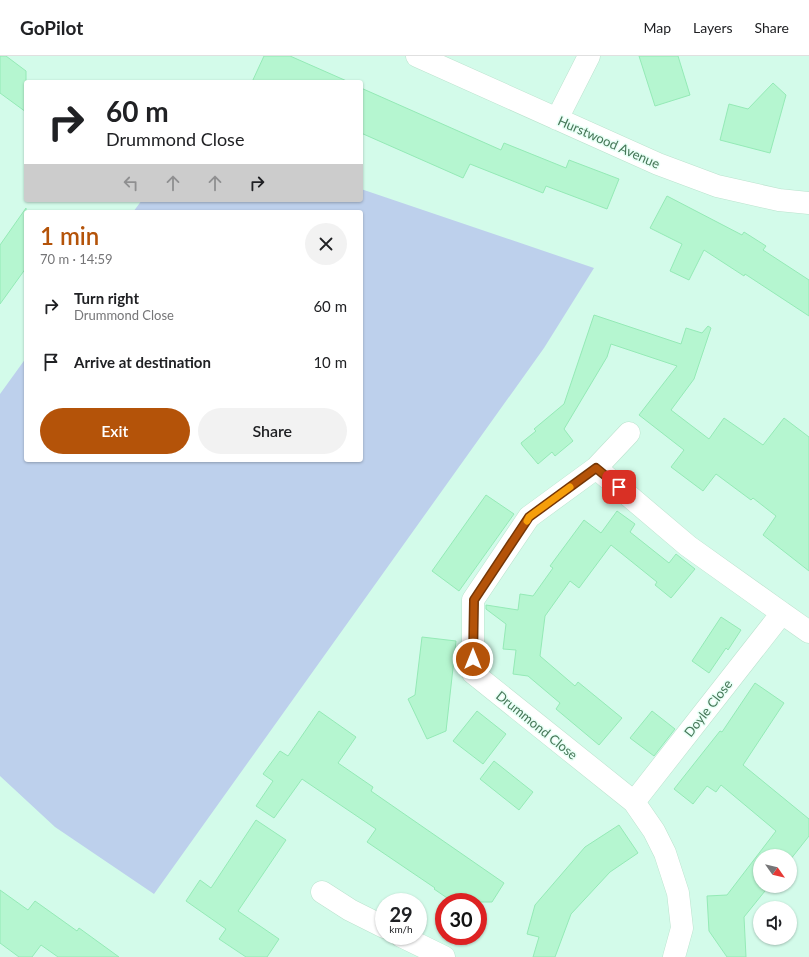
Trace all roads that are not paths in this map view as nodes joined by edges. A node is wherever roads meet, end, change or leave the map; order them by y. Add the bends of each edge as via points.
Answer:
1 (417, 56) edge
2 (589, 56) edge
3 (557, 118) junction
4 (809, 202) edge
5 (629, 433) dead end
6 (596, 468) junction
7 (782, 614) junction
8 (809, 632) edge
9 (634, 802) junction
10 (322, 892) dead end
11 (375, 922) edge
12 (419, 945) edge
13 (444, 957) edge
14 (674, 957) edge

1 - 3 street, Hurstwood Avenue
2 - 3 street
3 - 4 street, Hurstwood Avenue via 658,164 717,186 779,200
5 - 6 street, Drummond Close
6 - 7 street via 688,546
6 - 9 street, Drummond Close via 529,517 474,600 473,673
7 - 8 street
7 - 9 street, Doyle Close
9 - 14 street, Drummond Close via 654,831 665,853 678,893 682,928
10 - 11 street
12 - 13 street

